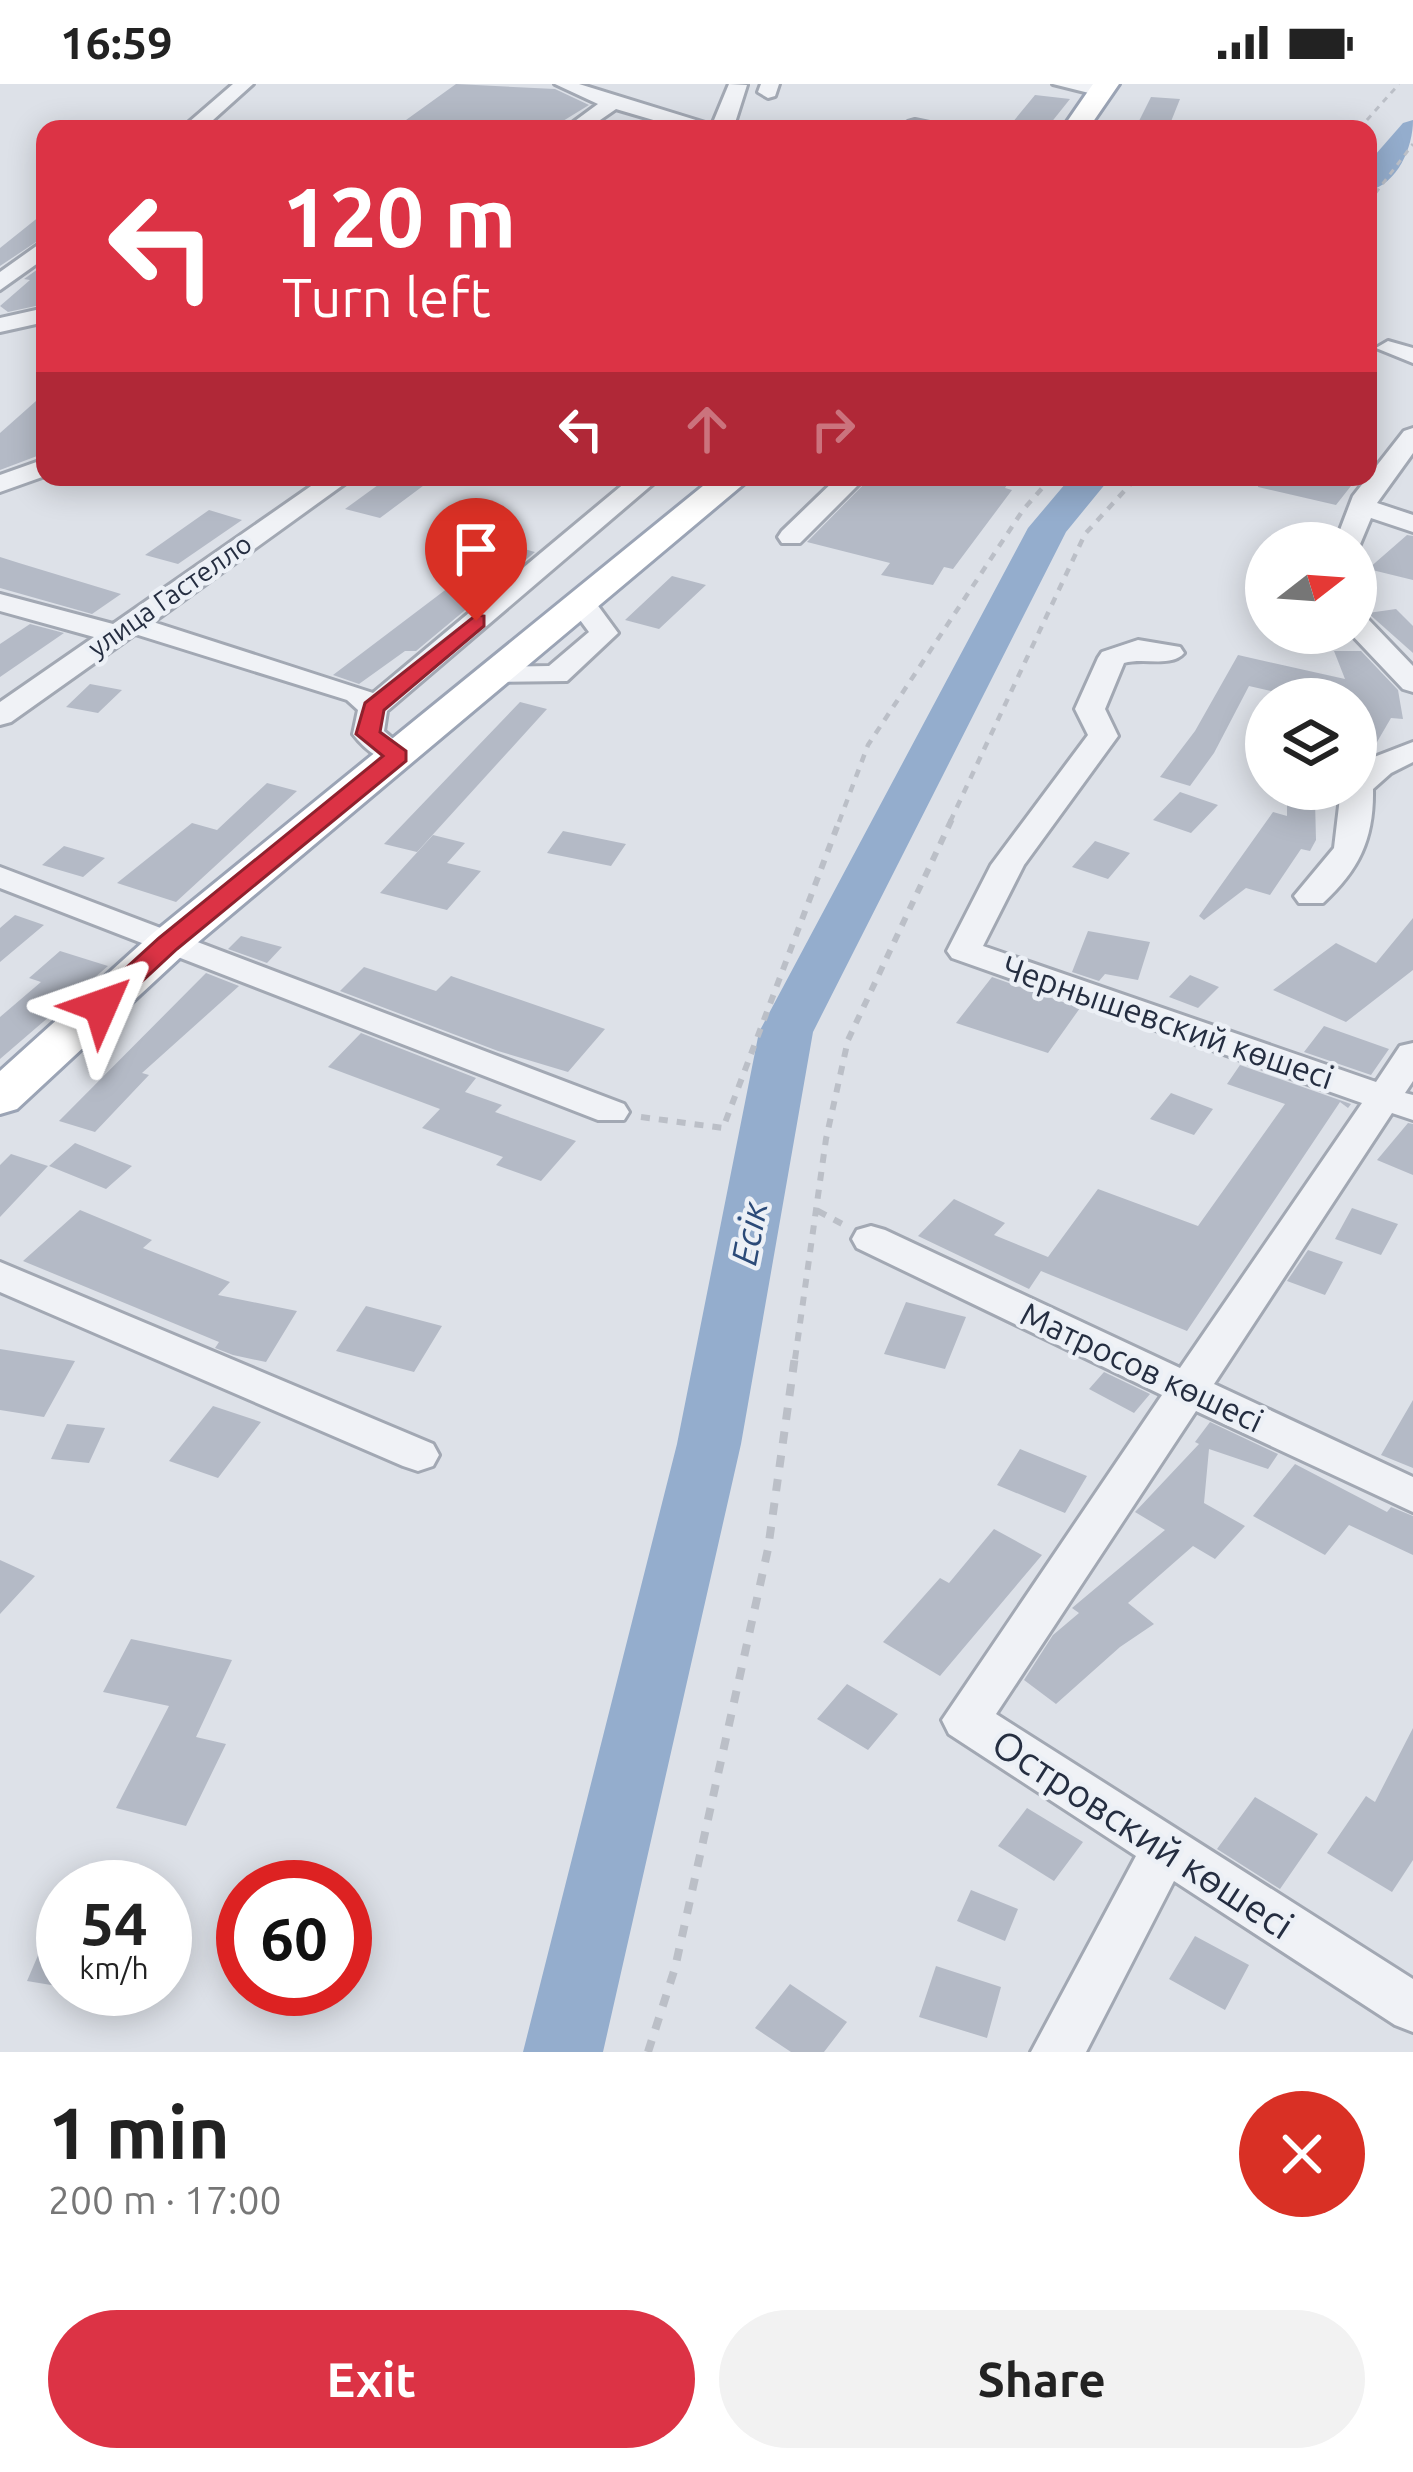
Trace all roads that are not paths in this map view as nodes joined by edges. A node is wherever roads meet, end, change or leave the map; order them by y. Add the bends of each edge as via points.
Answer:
1 (244, 84) edge
2 (570, 84) edge
3 (1062, 84) edge
4 (738, 86) edge
5 (1103, 87) edge
6 (612, 103) junction
7 (202, 120) edge
8 (587, 120) edge
9 (672, 120) edge
10 (727, 120) edge
11 (1081, 120) edge
12 (36, 256) edge
13 (8, 284) edge
14 (36, 317) edge
15 (0, 325) edge
16 (1388, 348) dead end
17 (1413, 356) edge
18 (1413, 436) edge
19 (36, 470) edge
20 (1377, 483) edge
21 (0, 484) edge
22 (328, 486) edge
23 (637, 486) edge
24 (724, 486) edge
25 (844, 486) edge
26 (1375, 486) edge
27 (1364, 507) junction
28 (1357, 522) edge
29 (1413, 524) edge
30 (791, 537) dead end
31 (0, 602) edge
32 (124, 629) junction
33 (1377, 645) edge
34 (1171, 653) dead end
35 (1413, 683) edge
36 (373, 708) junction
37 (0, 716) edge
38 (1413, 751) edge
39 (398, 756) junction
40 (0, 877) edge
41 (1311, 896) dead end
42 (168, 944) junction
43 (1413, 1054) edge
44 (0, 1098) edge
45 (1399, 1102) edge
46 (611, 1112) road end
47 (872, 1239) dead end
48 (0, 1276) edge
49 (1188, 1389) junction
50 (418, 1455) dead end
51 (1413, 1496) edge
52 (1166, 1848) junction
53 (1413, 2008) edge
54 (1058, 2052) edge

1 - 7 street
2 - 6 street
3 - 5 street
4 - 10 street
5 - 11 main road
6 - 8 street
6 - 9 street
12 - 13 street
14 - 15 street
16 - 17 street
18 - 20 street
19 - 21 street
22 - 32 street, улица Гастелло
23 - 36 street
24 - 39 main road
25 - 30 street
26 - 27 street
27 - 28 street
27 - 29 street
31 - 32 street
32 - 36 street via 344,688
32 - 37 street, улица Гастелло
33 - 35 street
34 - 45 street, Чернышевский көшесі via 1138,649 1112,658 1090,709 1103,736 980,907 964,951
36 - 39 street via 368,734
38 - 41 street via 1357,787 1351,850
39 - 42 main road
40 - 42 street
42 - 44 main road
42 - 46 street
43 - 45 street
45 - 49 street
47 - 49 street, Матросов көшесі
48 - 50 street
49 - 51 street, Матросов көшесі
49 - 52 street, Островский көшесі via 966,1720
52 - 53 street, Островский көшесі
52 - 54 street

